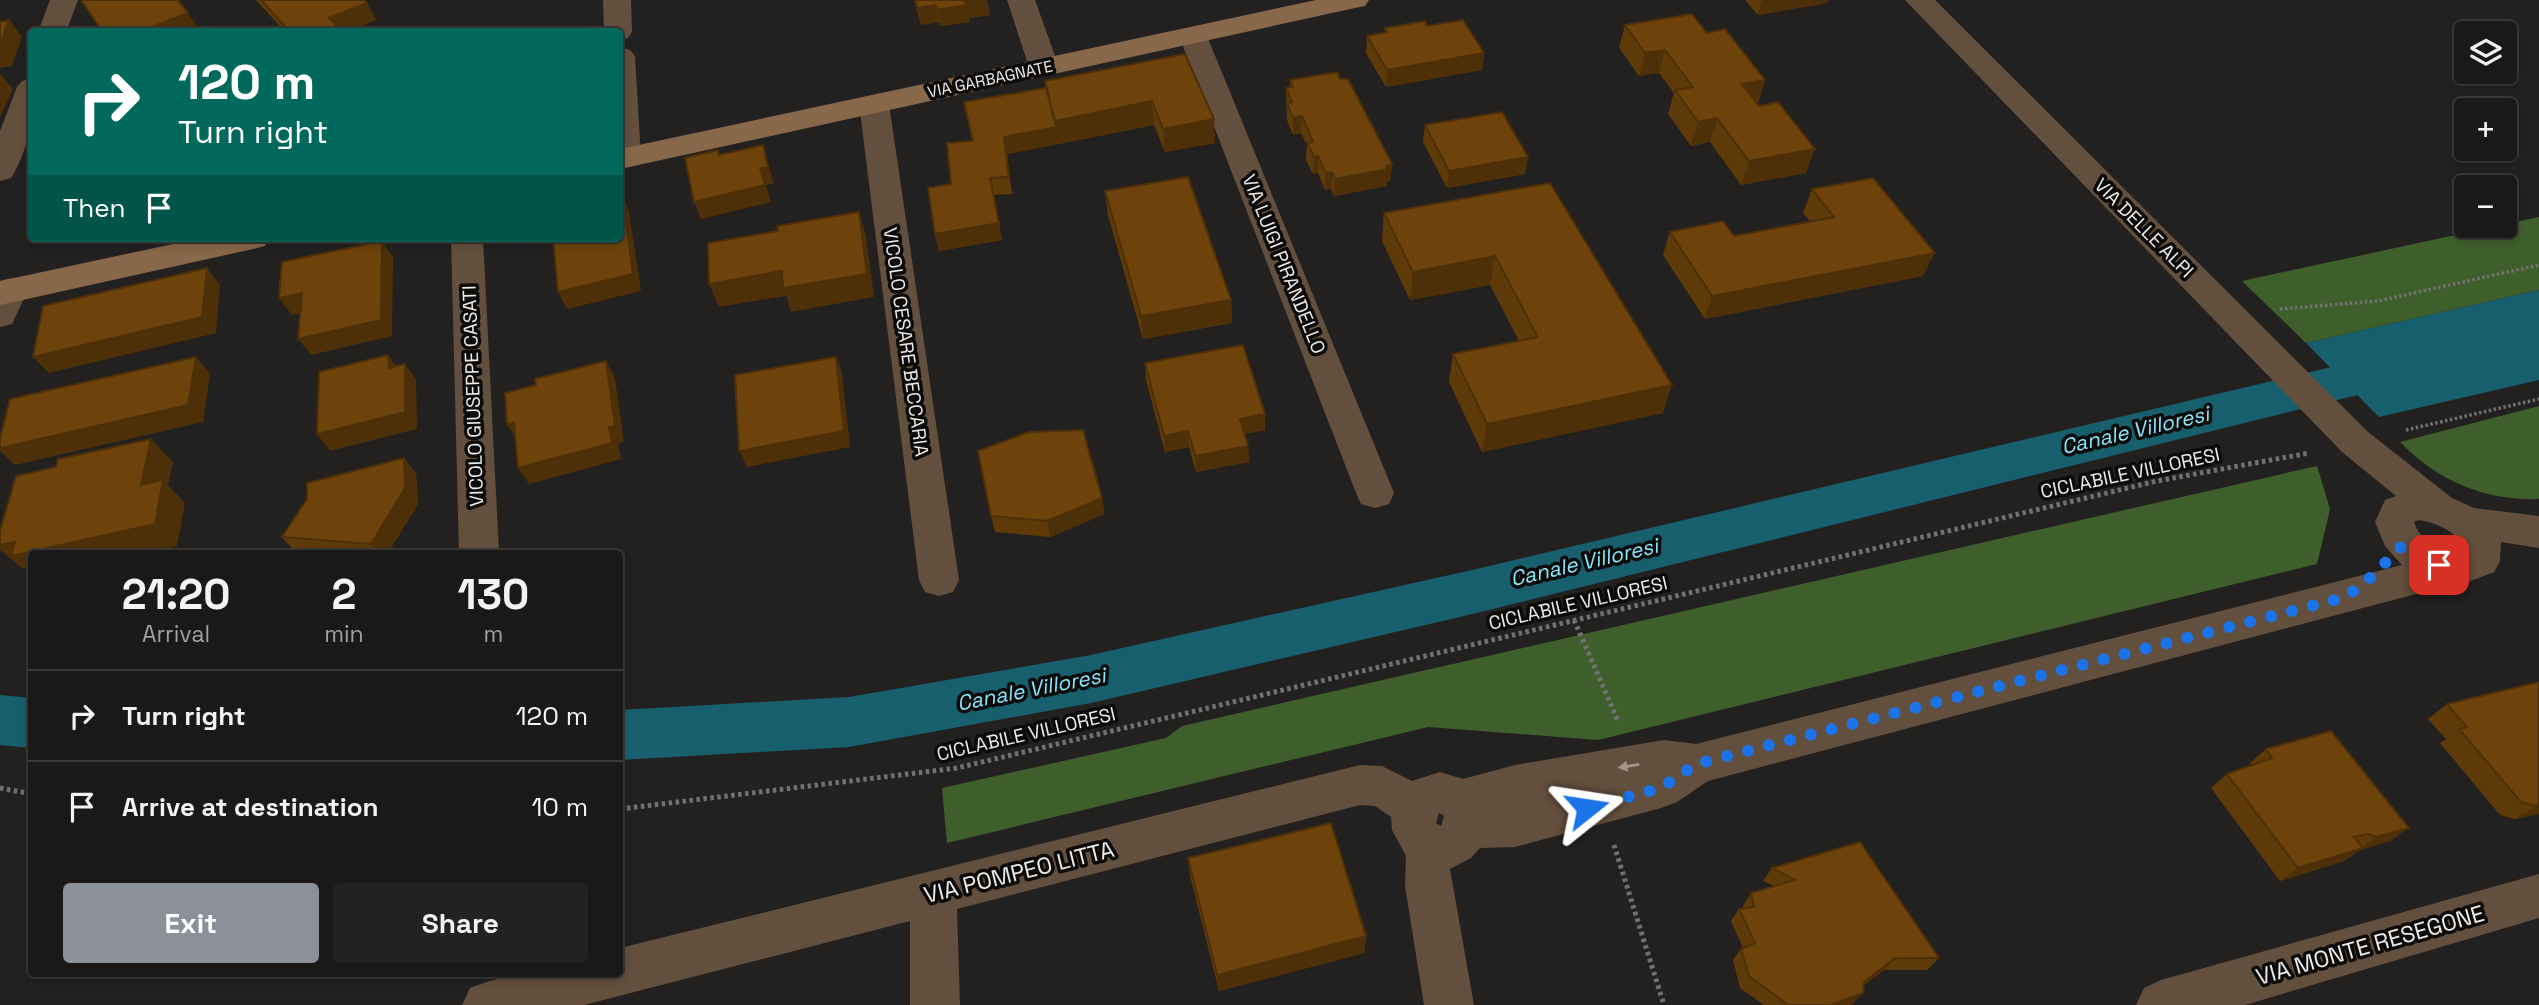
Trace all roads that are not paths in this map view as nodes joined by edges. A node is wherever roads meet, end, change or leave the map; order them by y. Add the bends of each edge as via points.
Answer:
1 (64, 0) edge
2 (617, 0) edge
3 (1021, 0) edge
4 (1355, 0) edge
5 (1919, 0) edge
6 (54, 28) edge
7 (618, 28) edge
8 (1193, 36) junction
9 (1044, 67) junction
10 (28, 98) edge
11 (874, 104) junction
12 (623, 158) edge
13 (0, 171) edge
14 (237, 242) edge
15 (467, 242) edge
16 (4, 299) edge
17 (2356, 443) junction
18 (1375, 493) dead end
19 (2452, 515) junction
20 (2401, 527) junction
21 (2539, 532) edge
22 (2539, 545) edge
23 (480, 550) edge
24 (2466, 564) junction
25 (939, 579) dead end
26 (2346, 597) junction
27 (1443, 820) junction
28 (933, 894) junction
29 (2539, 896) edge
30 (623, 971) edge
31 (597, 977) edge
32 (487, 1005) edge
33 (935, 1005) edge
34 (1449, 1005) edge
35 (2161, 1005) edge

1 - 6 street
2 - 7 street
3 - 9 street
4 - 8 street, VIA GARBAGNATE
5 - 17 street, VIA DELLE ALPI via 2260,322
8 - 9 street, VIA GARBAGNATE
8 - 18 street, VIA LUIGI PIRANDELLO
9 - 11 street, VIA GARBAGNATE
10 - 13 street
11 - 12 street, VIA GARBAGNATE
11 - 25 street, VICOLO CESARE BECCARIA
14 - 16 street
15 - 23 street, VICOLO GIUSEPPE CASATI
17 - 19 street, VIA DELLE ALPI
17 - 20 street, VIA DELLE ALPI
19 - 20 street via 2415,504
19 - 21 street
19 - 24 street via 2482,542 2483,552
20 - 24 street via 2426,560
20 - 26 street via 2371,577
22 - 24 street
24 - 26 street
26 - 27 street via 1696,764 1661,788 1515,827
27 - 28 street, VIA POMPEO LITTA via 1381,786 1360,785
27 - 34 street via 1427,869
28 - 30 street, VIA POMPEO LITTA
28 - 33 street
29 - 35 street, VIA MONTE RESEGONE
31 - 32 street, VIA POMPEO LITTA

